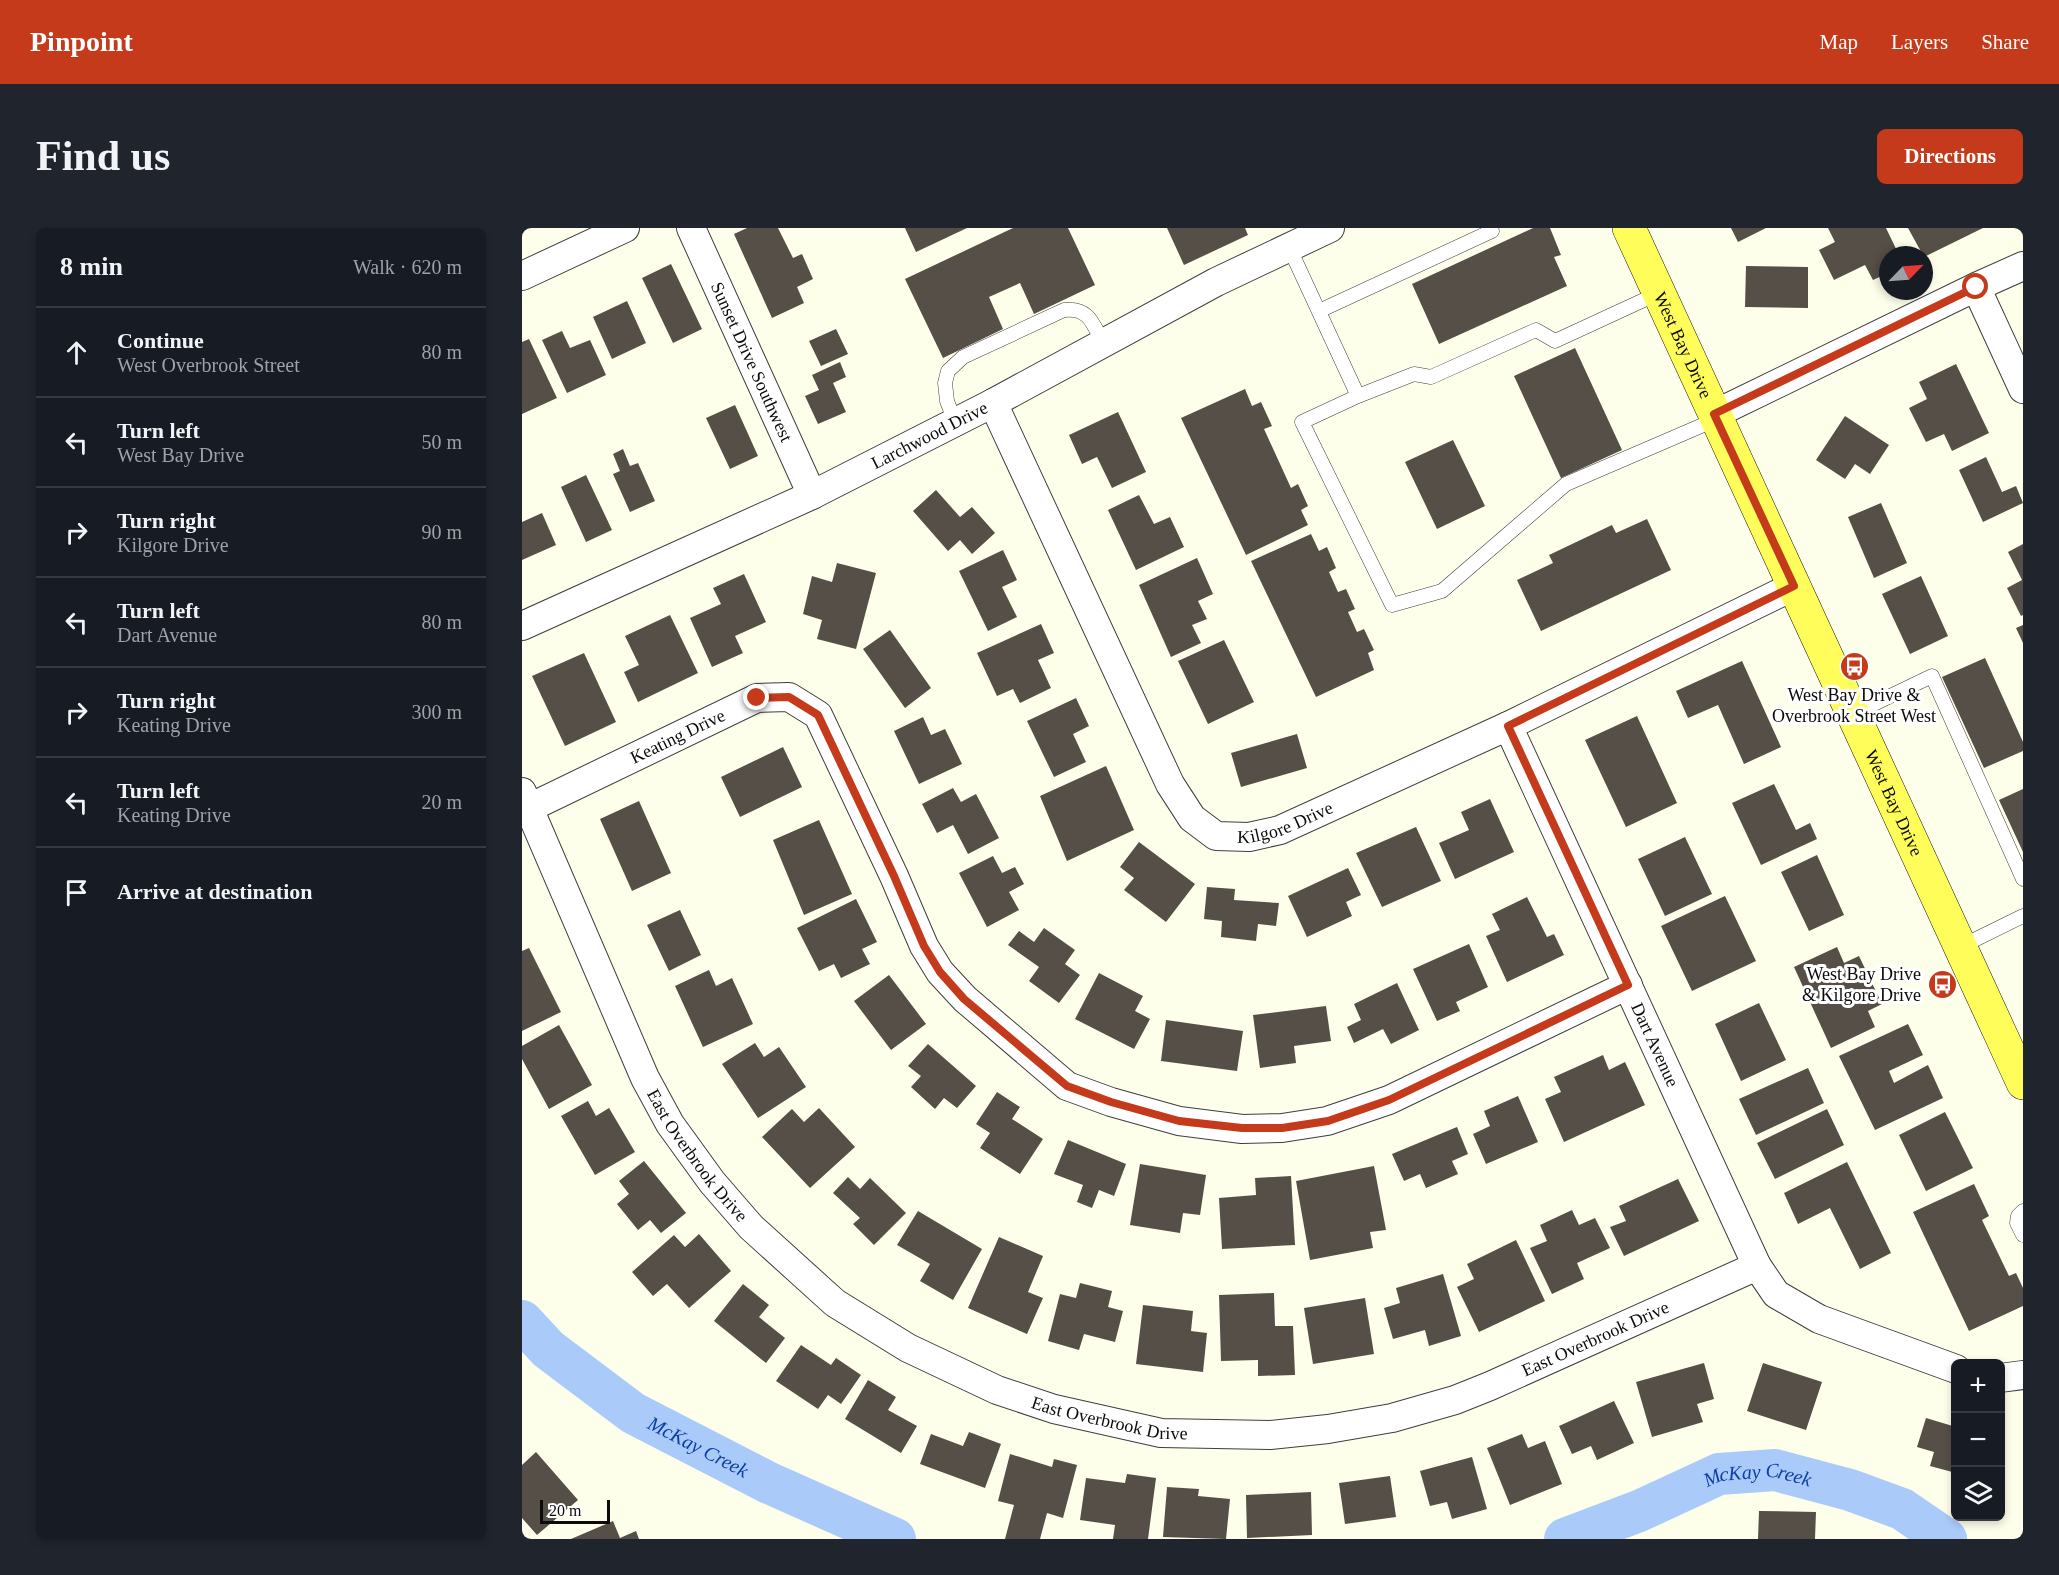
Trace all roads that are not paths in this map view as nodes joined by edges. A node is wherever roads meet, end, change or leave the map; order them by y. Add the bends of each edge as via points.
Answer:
1 (625, 228) edge
2 (691, 228) edge
3 (1330, 228) edge
4 (1490, 228) edge
5 (1629, 228) edge
6 (1290, 247) junction
7 (2023, 266) edge
8 (522, 276) edge
9 (1976, 287) junction
10 (1659, 293) junction
11 (1319, 311) junction
12 (1103, 343) junction
13 (2023, 389) edge
14 (1358, 396) junction
15 (993, 403) junction
16 (1716, 416) junction
17 (955, 422) junction
18 (812, 495) junction
19 (1794, 586) junction
20 (522, 626) edge
21 (1853, 714) junction
22 (1508, 726) junction
23 (526, 800) edge
24 (2023, 879) edge
25 (2023, 916) edge
26 (1960, 947) junction
27 (1628, 985) junction
28 (2023, 1083) edge
29 (2023, 1211) edge
30 (2023, 1235) edge
31 (1757, 1266) junction
32 (1951, 1367) edge
33 (2023, 1375) edge
34 (2005, 1377) edge

1 - 8 street
2 - 18 street, Sunset Drive Southwest
3 - 6 street, Larchwood Drive
4 - 11 lane via 1492,231
5 - 10 main road, West Bay Drive
6 - 11 lane
6 - 12 street, Larchwood Drive
7 - 9 street
9 - 13 street
9 - 16 street
10 - 14 lane via 1555,341 1536,330 1431,377 1414,374
10 - 16 main road, West Bay Drive
11 - 14 lane
12 - 15 street, Larchwood Drive
12 - 17 lane via 1085,313 1064,310 963,357 948,371 945,382
14 - 16 lane via 1302,422 1392,605 1442,591 1566,484
15 - 17 street, Larchwood Drive
15 - 22 street, Kilgore Drive via 1170,784 1192,818 1216,836 1249,837 1280,830
16 - 19 main road, West Bay Drive
17 - 18 street, Larchwood Drive
18 - 20 street, Larchwood Drive
19 - 21 main road, West Bay Drive
19 - 22 street, Kilgore Drive
21 - 24 lane via 1932,676
21 - 26 main road, West Bay Drive
22 - 27 street, Dart Avenue
23 - 27 street, Keating Drive via 757,698 789,697 818,715 924,946 964,999 1067,1086 1179,1121 1282,1128 1328,1121 1389,1100
23 - 31 street, East Overbrook Drive via 645,1078 670,1124 712,1182 751,1227 835,1303 908,1348 997,1390 1054,1409 1161,1433 1270,1435 1328,1429 1392,1418 1455,1400
25 - 26 lane
26 - 28 main road, West Bay Drive
27 - 31 street, Dart Avenue
29 - 30 lane via 2017,1223
31 - 32 street via 1776,1294 1819,1319
33 - 34 street

